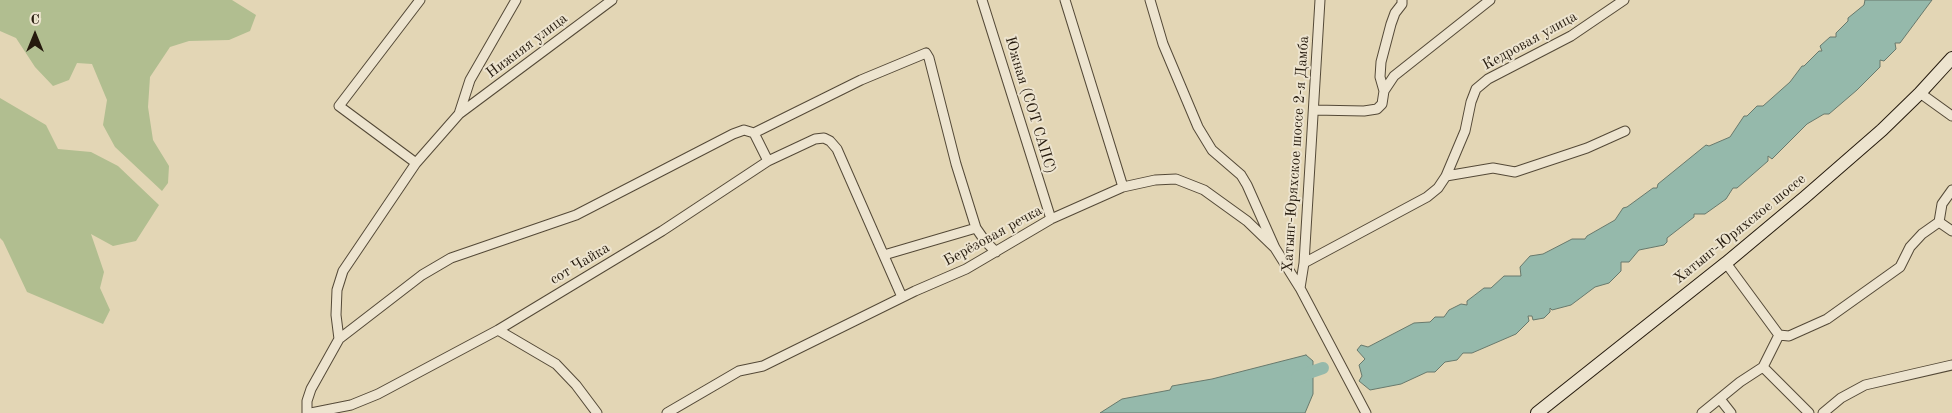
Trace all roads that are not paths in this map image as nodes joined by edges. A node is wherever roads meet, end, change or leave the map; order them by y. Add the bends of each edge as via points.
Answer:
1 (420, 0) edge
2 (516, 0) edge
3 (612, 0) edge
4 (982, 0) edge
5 (1065, 0) edge
6 (1150, 0) edge
7 (1320, 0) edge
8 (1402, 0) edge
9 (1490, 0) edge
10 (1624, 0) edge
11 (1952, 58) edge
12 (1384, 91) junction
13 (1920, 93) junction
14 (1314, 110) junction
15 (459, 114) junction
16 (1952, 116) edge
17 (1625, 131) dead end
18 (754, 134) junction
19 (768, 161) junction
20 (416, 163) junction
21 (1446, 176) junction
22 (1123, 188) junction
23 (1952, 190) edge
24 (1051, 219) junction
25 (1939, 222) junction
26 (976, 228) junction
27 (1952, 231) edge
28 (1275, 248) junction
29 (996, 252) junction
30 (884, 255) junction
31 (1726, 263) junction
32 (1304, 264) junction
33 (1300, 288) junction
34 (902, 297) junction
35 (498, 330) junction
36 (1779, 335) junction
37 (338, 339) junction
38 (1952, 365) edge
39 (1763, 367) junction
40 (1720, 399) junction
41 (306, 413) edge
42 (311, 413) edge
43 (597, 413) edge
44 (666, 413) edge
45 (1366, 413) edge
46 (1537, 413) edge
47 (1702, 413) edge
48 (1730, 413) edge
49 (1809, 413) edge
50 (1823, 413) edge

1 - 20 street via 340,106
2 - 15 street via 470,80
3 - 15 street, Нижняя улица
4 - 24 street, Южная (СОТ САПС)
5 - 22 street
6 - 28 street via 1163,44 1198,127 1212,150 1232,166 1247,185
7 - 14 street, Хатынг-Юряхское шоссе 2-я Дамба
8 - 12 street via 1391,24 1381,62 1380,77
9 - 12 street via 1404,66
10 - 21 street, Кедровая улица via 1571,36 1488,79 1476,89 1465,131
11 - 13 main road, Хатынг-Юряхское шоссе
12 - 14 street via 1382,104 1370,111
13 - 16 street
13 - 31 main road, Хатынг-Юряхское шоссе via 1882,130
14 - 32 street, Хатынг-Юряхское шоссе 2-я Дамба
15 - 20 street
17 - 21 street via 1587,148 1515,172 1493,168
18 - 19 street
18 - 26 street via 861,80 926,53
18 - 37 street via 744,130 733,134 576,215 451,258 422,275
19 - 30 street, сот Чайка via 815,139 830,141
19 - 35 street, сот Чайка via 662,231
20 - 37 street via 343,271 337,290
21 - 32 street, Кедровая улица via 1427,197
22 - 24 street, Берёзовая речка
22 - 28 street, Берёзовая речка via 1155,180 1176,179 1204,190
23 - 25 street via 1942,204
24 - 29 street, Берёзовая речка
25 - 27 street
25 - 36 street via 1910,247 1900,268 1827,319 1789,336
26 - 29 street
26 - 30 street
28 - 33 street
29 - 34 street, Берёзовая речка
30 - 34 street
31 - 36 street
31 - 46 main road, Хатынг-Юряхское шоссе
32 - 33 street, Хатынг-Юряхское шоссе 2-я Дамба
33 - 45 street, Хатынг-Юряхское шоссе 2-я Дамба
34 - 44 street, Берёзовая речка via 763,366 739,371
35 - 42 street, сот Чайка via 378,394 351,405
35 - 43 street via 556,364
36 - 39 street
37 - 41 street via 311,389
38 - 50 street via 1866,385 1841,398
39 - 40 street
39 - 49 street
40 - 47 street
40 - 48 street

